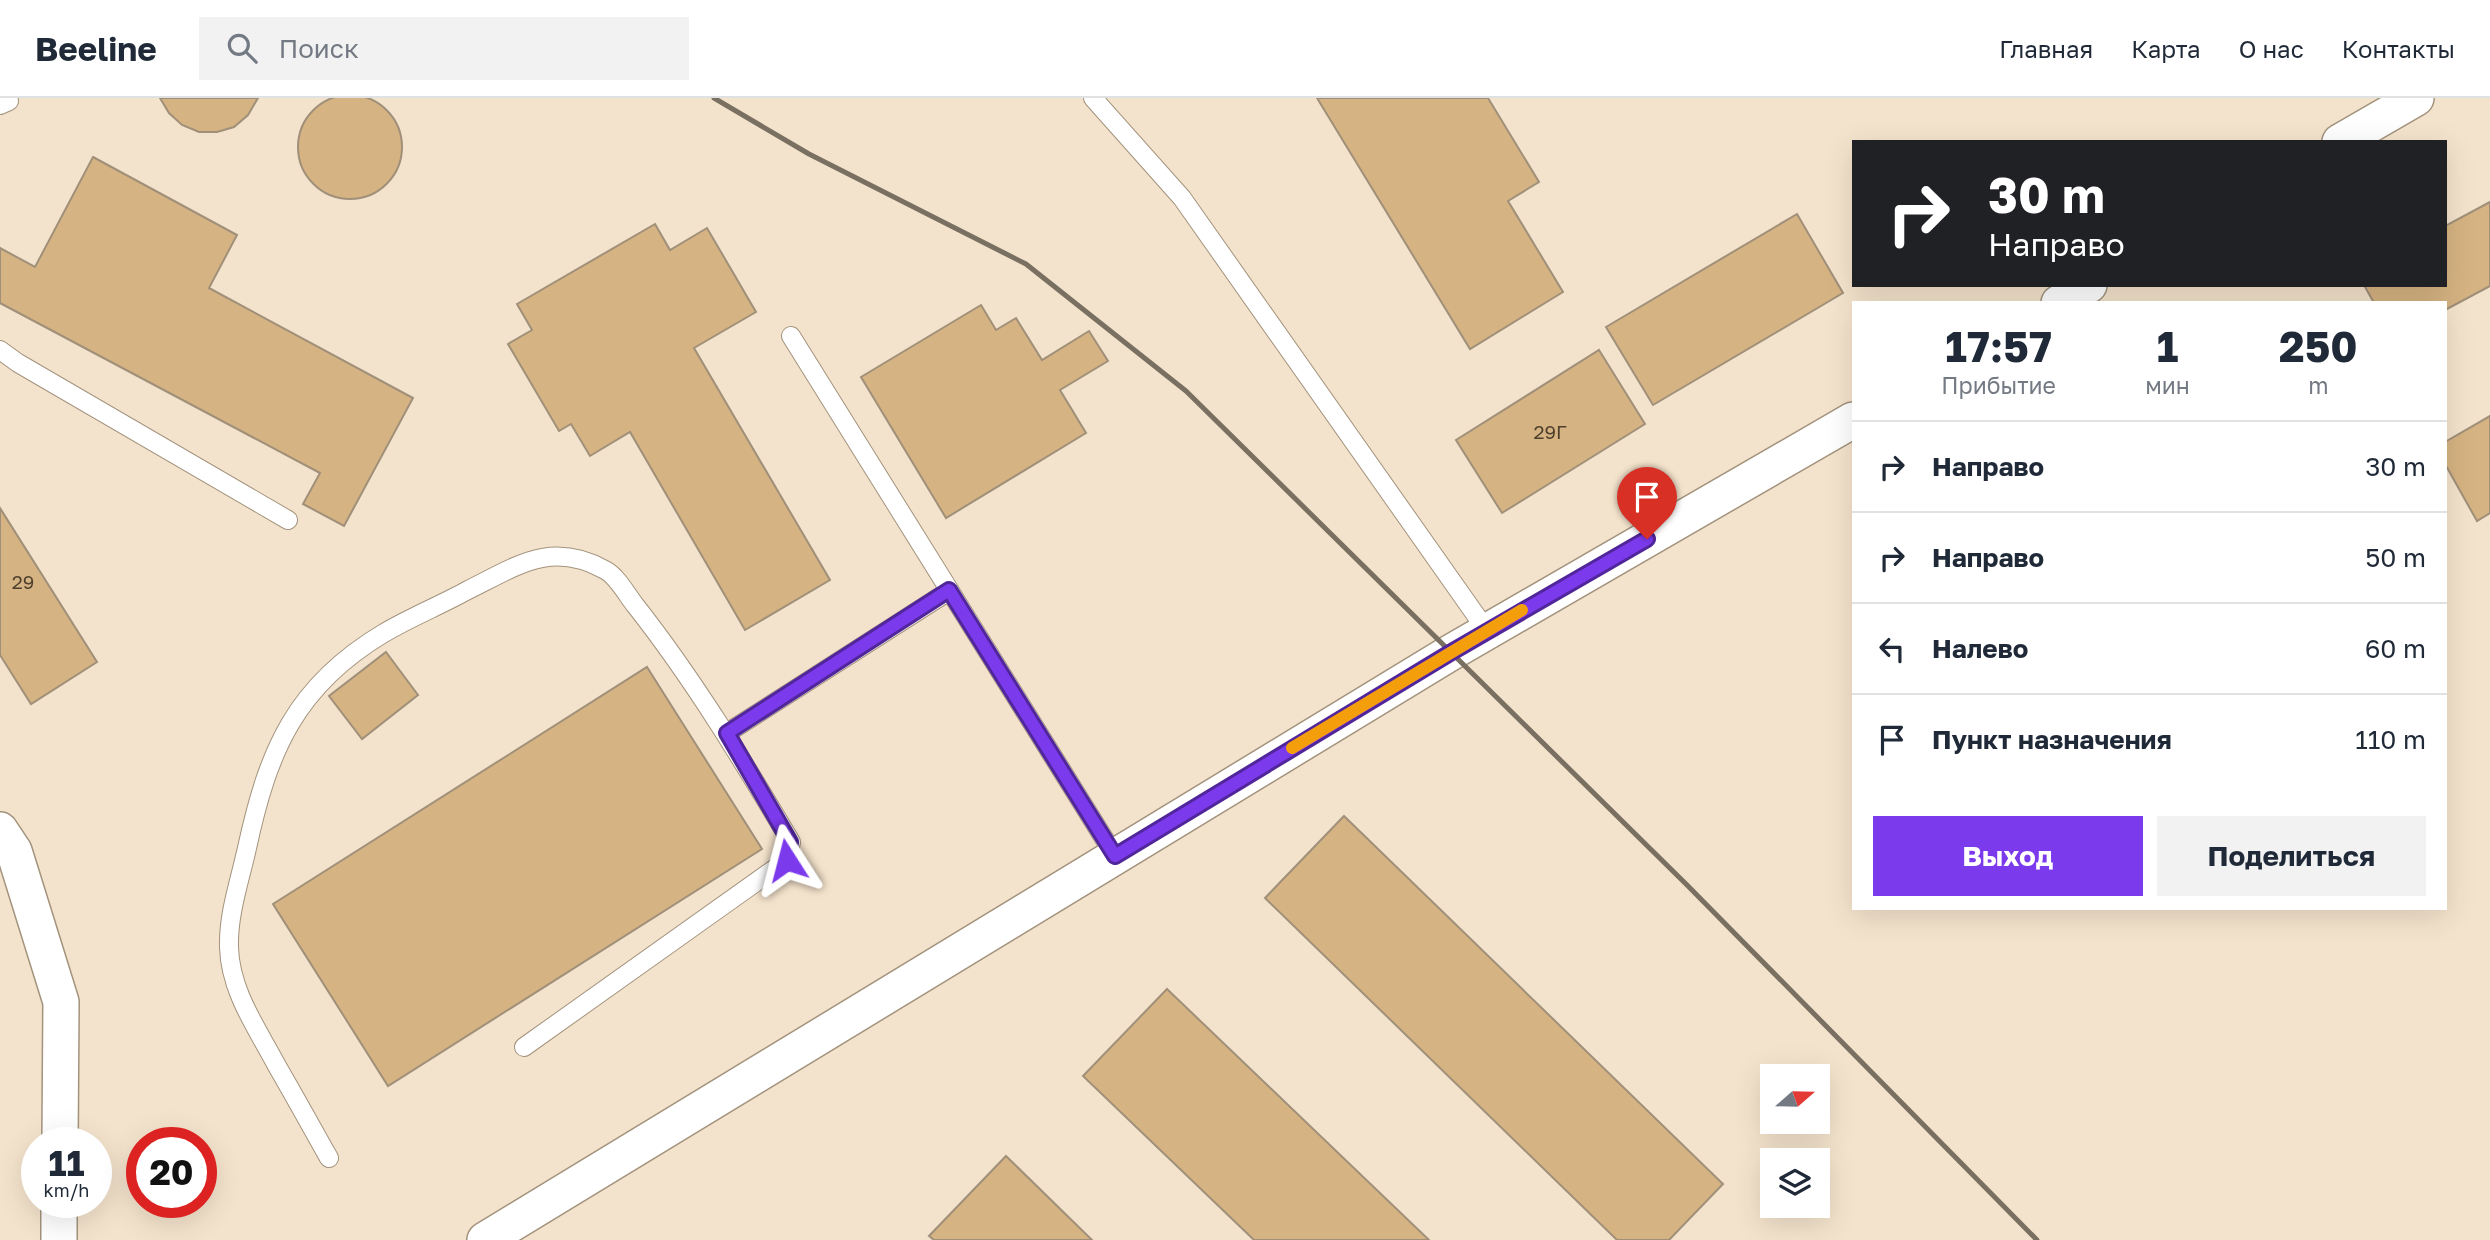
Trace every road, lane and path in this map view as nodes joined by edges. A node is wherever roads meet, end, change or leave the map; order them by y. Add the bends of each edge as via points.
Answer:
1 (1093, 98) edge
2 (2416, 98) edge
3 (2343, 140) edge
4 (2086, 287) edge
5 (2062, 301) edge
6 (790, 336) dead end
7 (0, 349) edge
8 (1852, 422) edge
9 (288, 520) dead end
10 (949, 590) junction
11 (1487, 631) junction
12 (727, 733) junction
13 (5, 846) edge
14 (1115, 856) junction
15 (524, 1047) dead end
16 (60, 1127) edge
17 (329, 1158) dead end
18 (60, 1218) edge
19 (59, 1240) edge
20 (485, 1240) edge

1 - 11 lane via 1182,198
2 - 3 street
4 - 5 street
6 - 10 lane
7 - 9 lane
8 - 11 street
10 - 12 lane
10 - 14 lane
11 - 14 street
12 - 15 lane via 790,842 787,860
12 - 17 lane via 608,570 565,555 532,558 384,633 314,689 291,718 256,807 229,949 243,1004
13 - 16 street via 61,1002
14 - 20 street
18 - 19 street

